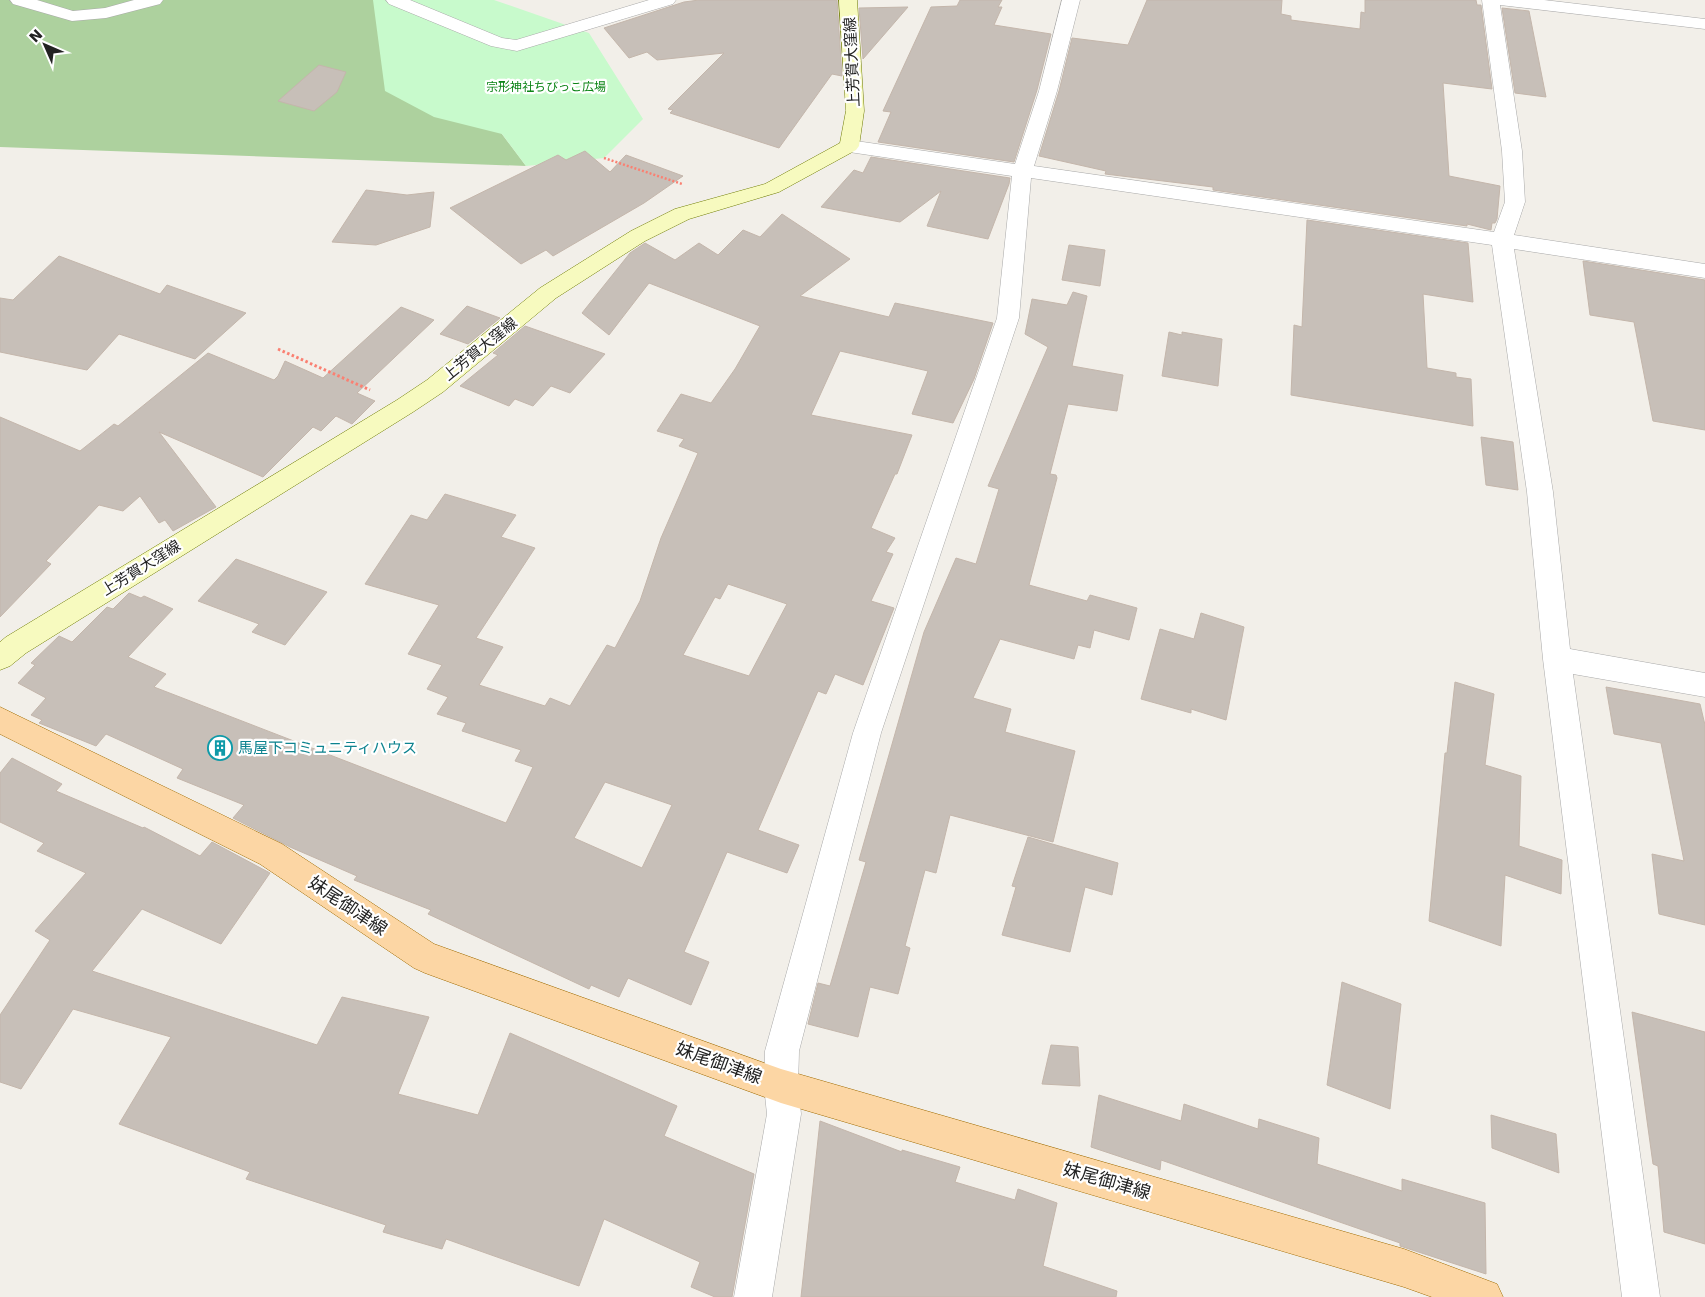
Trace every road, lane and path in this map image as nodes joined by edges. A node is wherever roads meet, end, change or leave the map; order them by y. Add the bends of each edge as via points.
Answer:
1 (20, 0) edge
2 (154, 0) edge
3 (394, 0) edge
4 (667, 0) edge
5 (848, 0) edge
6 (1071, 0) edge
7 (1491, 0) edge
8 (1499, 0) edge
9 (1705, 24) edge
10 (849, 146) junction
11 (604, 158) dead end
12 (1022, 172) junction
13 (728, 200) junction
14 (1502, 240) junction
15 (1705, 272) edge
16 (278, 349) dead end
17 (405, 406) junction
18 (0, 658) edge
19 (1557, 659) junction
20 (1705, 685) edge
21 (0, 720) edge
22 (781, 1086) junction
23 (753, 1297) edge
24 (1484, 1297) edge
25 (1641, 1297) edge

1 - 2 street via 72,16 106,13
3 - 4 street via 497,42 517,46
5 - 10 main road, 上芳賀大窪線 via 855,111
6 - 12 street via 1048,91
7 - 14 street via 1512,151 1515,202
8 - 9 street
10 - 12 street
10 - 13 main road, 上芳賀大窪線 via 772,188
11 - 13 path
12 - 14 street
12 - 22 street via 1008,318 867,733 782,1051
13 - 17 main road, 上芳賀大窪線 via 682,214 638,236 548,293 435,386
14 - 15 street
14 - 19 street via 1540,492
16 - 17 path
17 - 18 main road, 上芳賀大窪線 via 16,645
19 - 20 street
19 - 25 street
21 - 22 main road, 妹尾御津線 via 271,854 425,957
22 - 23 street via 784,1114
22 - 24 main road, 妹尾御津線 via 1404,1268

